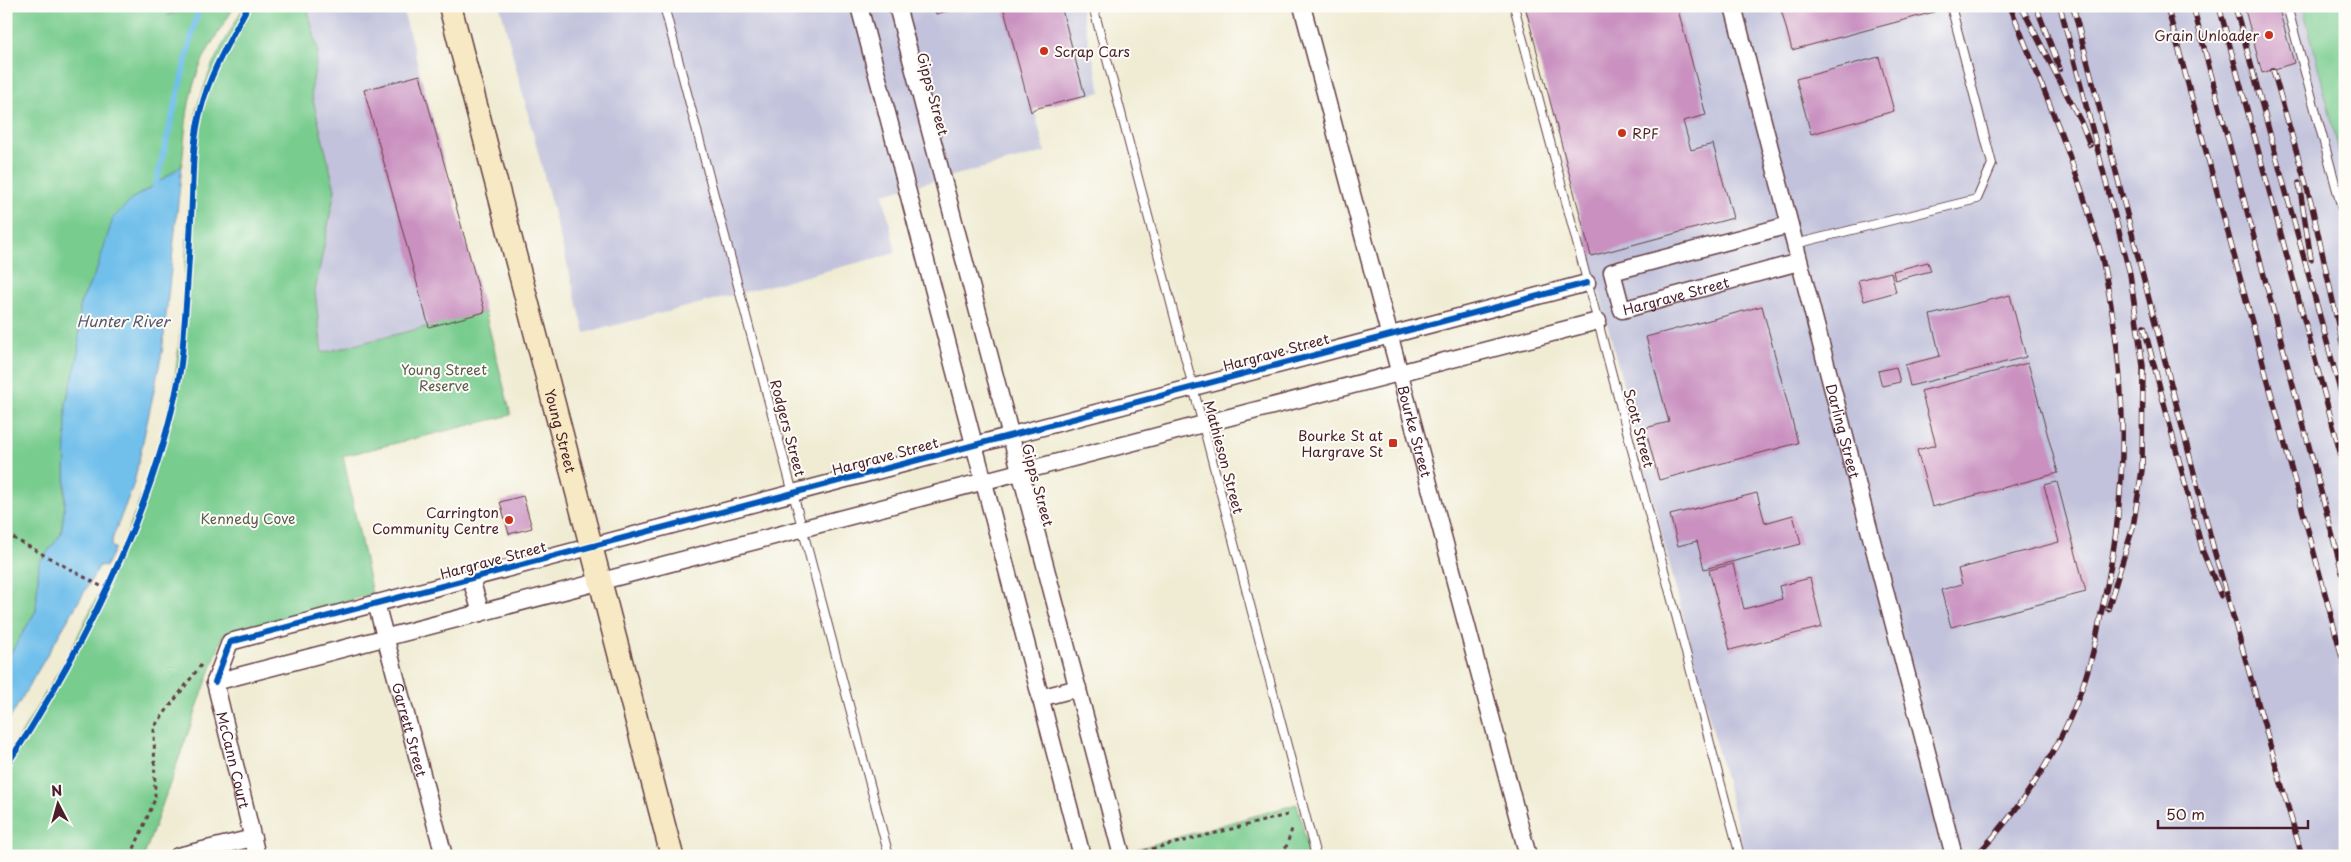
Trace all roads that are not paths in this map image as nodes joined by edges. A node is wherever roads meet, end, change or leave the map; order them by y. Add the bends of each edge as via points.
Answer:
1 (450, 6) edge
2 (664, 6) edge
3 (859, 6) edge
4 (896, 6) edge
5 (1092, 6) edge
6 (1302, 6) edge
7 (1514, 6) edge
8 (1733, 6) edge
9 (1951, 6) edge
10 (2287, 6) edge
11 (2345, 220) edge
12 (1790, 225) junction
13 (1795, 244) junction
14 (1799, 262) junction
15 (1587, 283) junction
16 (1598, 321) junction
17 (1390, 335) junction
18 (1400, 372) junction
19 (1192, 388) junction
20 (1202, 424) junction
21 (1012, 435) junction
22 (974, 445) junction
23 (1022, 472) junction
24 (983, 482) junction
25 (792, 493) junction
26 (802, 529) junction
27 (591, 546) junction
28 (471, 579) junction
29 (600, 582) junction
30 (376, 603) junction
31 (481, 613) junction
32 (386, 638) junction
33 (215, 682) junction
34 (1078, 688) junction
35 (1040, 698) junction
36 (252, 838) junction
37 (178, 856) edge
38 (257, 856) edge
39 (444, 856) edge
40 (672, 856) edge
41 (889, 856) edge
42 (1082, 856) edge
43 (1122, 856) edge
44 (1316, 856) edge
45 (1528, 856) edge
46 (1740, 856) edge
47 (1954, 856) edge

1 - 27 main road, Young Street
2 - 25 lane, Rodgers Street
3 - 22 street
4 - 21 street, Gipps Street
5 - 19 lane, Mathieson Street
6 - 17 street, Bourke Street
7 - 15 lane, Scott Street
8 - 12 street, Darling Street
9 - 13 lane via 1992,164 1977,199
10 - 11 lane
12 - 13 street, Darling Street
12 - 14 street, Hargrave Street via 1612,272 1622,310
13 - 14 street, Darling Street
14 - 47 street, Darling Street
15 - 16 lane, Scott Street
15 - 17 street, Hargrave Street
16 - 18 street
16 - 46 lane, Scott Street
17 - 18 street, Bourke Street
17 - 19 street, Hargrave Street
18 - 20 street
18 - 45 street, Bourke Street
19 - 20 lane, Mathieson Street
19 - 21 street, Hargrave Street
20 - 23 street
20 - 44 lane, Mathieson Street
21 - 22 street, Hargrave Street
21 - 23 street, Gipps Street
22 - 24 street
22 - 25 street, Hargrave Street
23 - 24 street
23 - 34 street, Gipps Street
24 - 26 street
24 - 35 street
25 - 26 lane, Rodgers Street
25 - 27 street, Hargrave Street
26 - 29 street
26 - 41 lane, Rodgers Street
27 - 28 street, Hargrave Street
27 - 29 main road, Young Street
28 - 30 street, Hargrave Street
28 - 31 street, Hargrave Street
29 - 31 street
29 - 40 main road, Young Street
30 - 32 street, Garrett Street
30 - 33 street, Hargrave Street via 230,642
31 - 32 street
32 - 33 street
32 - 39 street, Garrett Street
33 - 36 street, McCann Court
34 - 35 street
34 - 43 street, Gipps Street
35 - 42 street
36 - 37 street
36 - 38 street, McCann Court

